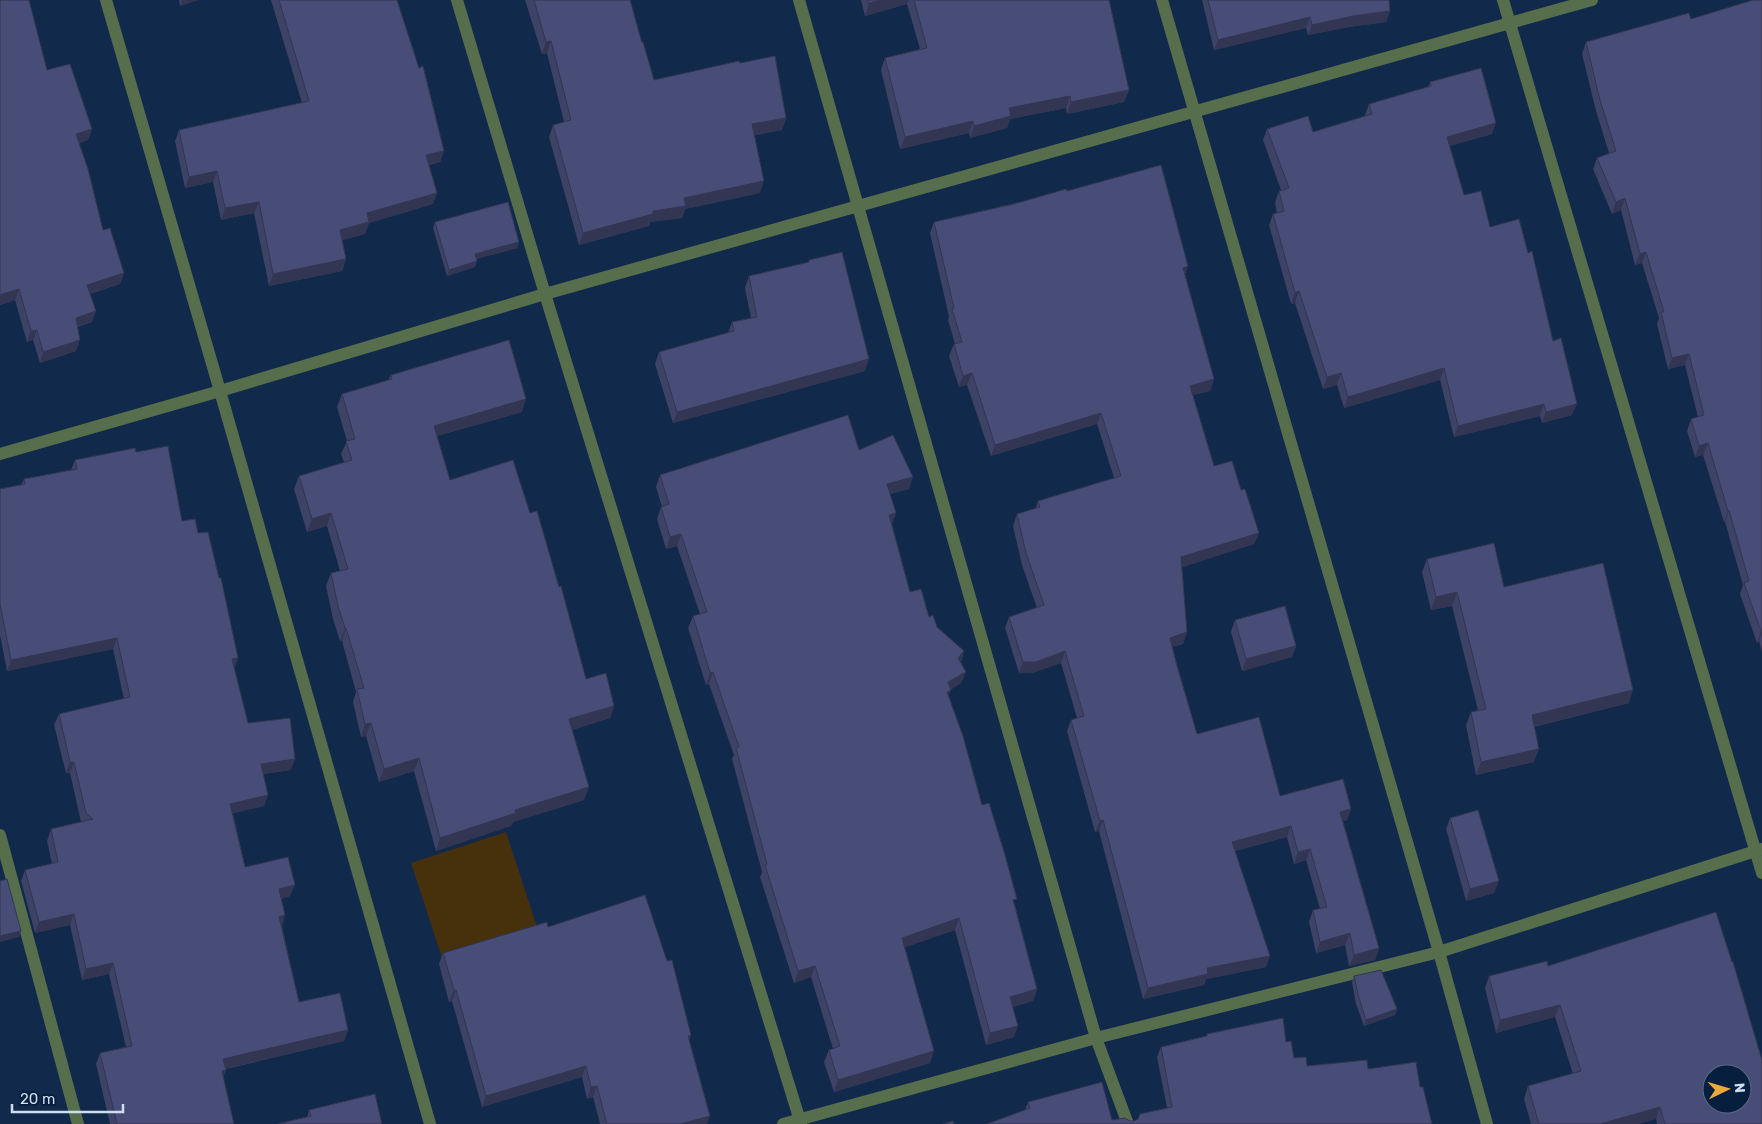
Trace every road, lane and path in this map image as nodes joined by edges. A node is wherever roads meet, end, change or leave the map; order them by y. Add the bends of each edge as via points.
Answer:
1 (106, 0) edge
2 (457, 0) edge
3 (799, 0) edge
4 (1162, 0) edge
5 (1503, 0) edge
6 (1592, 0) edge
7 (1510, 23) junction
8 (1196, 112) junction
9 (858, 206) junction
10 (545, 294) junction
11 (220, 391) junction
12 (0, 454) edge
13 (0, 836) edge
14 (1758, 850) edge
15 (1762, 873) edge
16 (1439, 952) junction
17 (1096, 1038) junction
18 (800, 1122) edge
19 (78, 1124) edge
20 (430, 1124) edge
21 (783, 1124) edge
22 (1128, 1124) edge
23 (1487, 1124) edge

1 - 11 street
2 - 10 street
3 - 9 street
4 - 8 street
5 - 7 street
6 - 7 street
7 - 8 street
7 - 14 street
8 - 9 street
8 - 16 street
9 - 10 street
9 - 17 street
10 - 11 street
10 - 18 street
11 - 12 street
11 - 20 street
13 - 19 street
14 - 15 street
14 - 16 street
16 - 17 street
16 - 23 street
17 - 18 street
17 - 22 street
18 - 21 street

